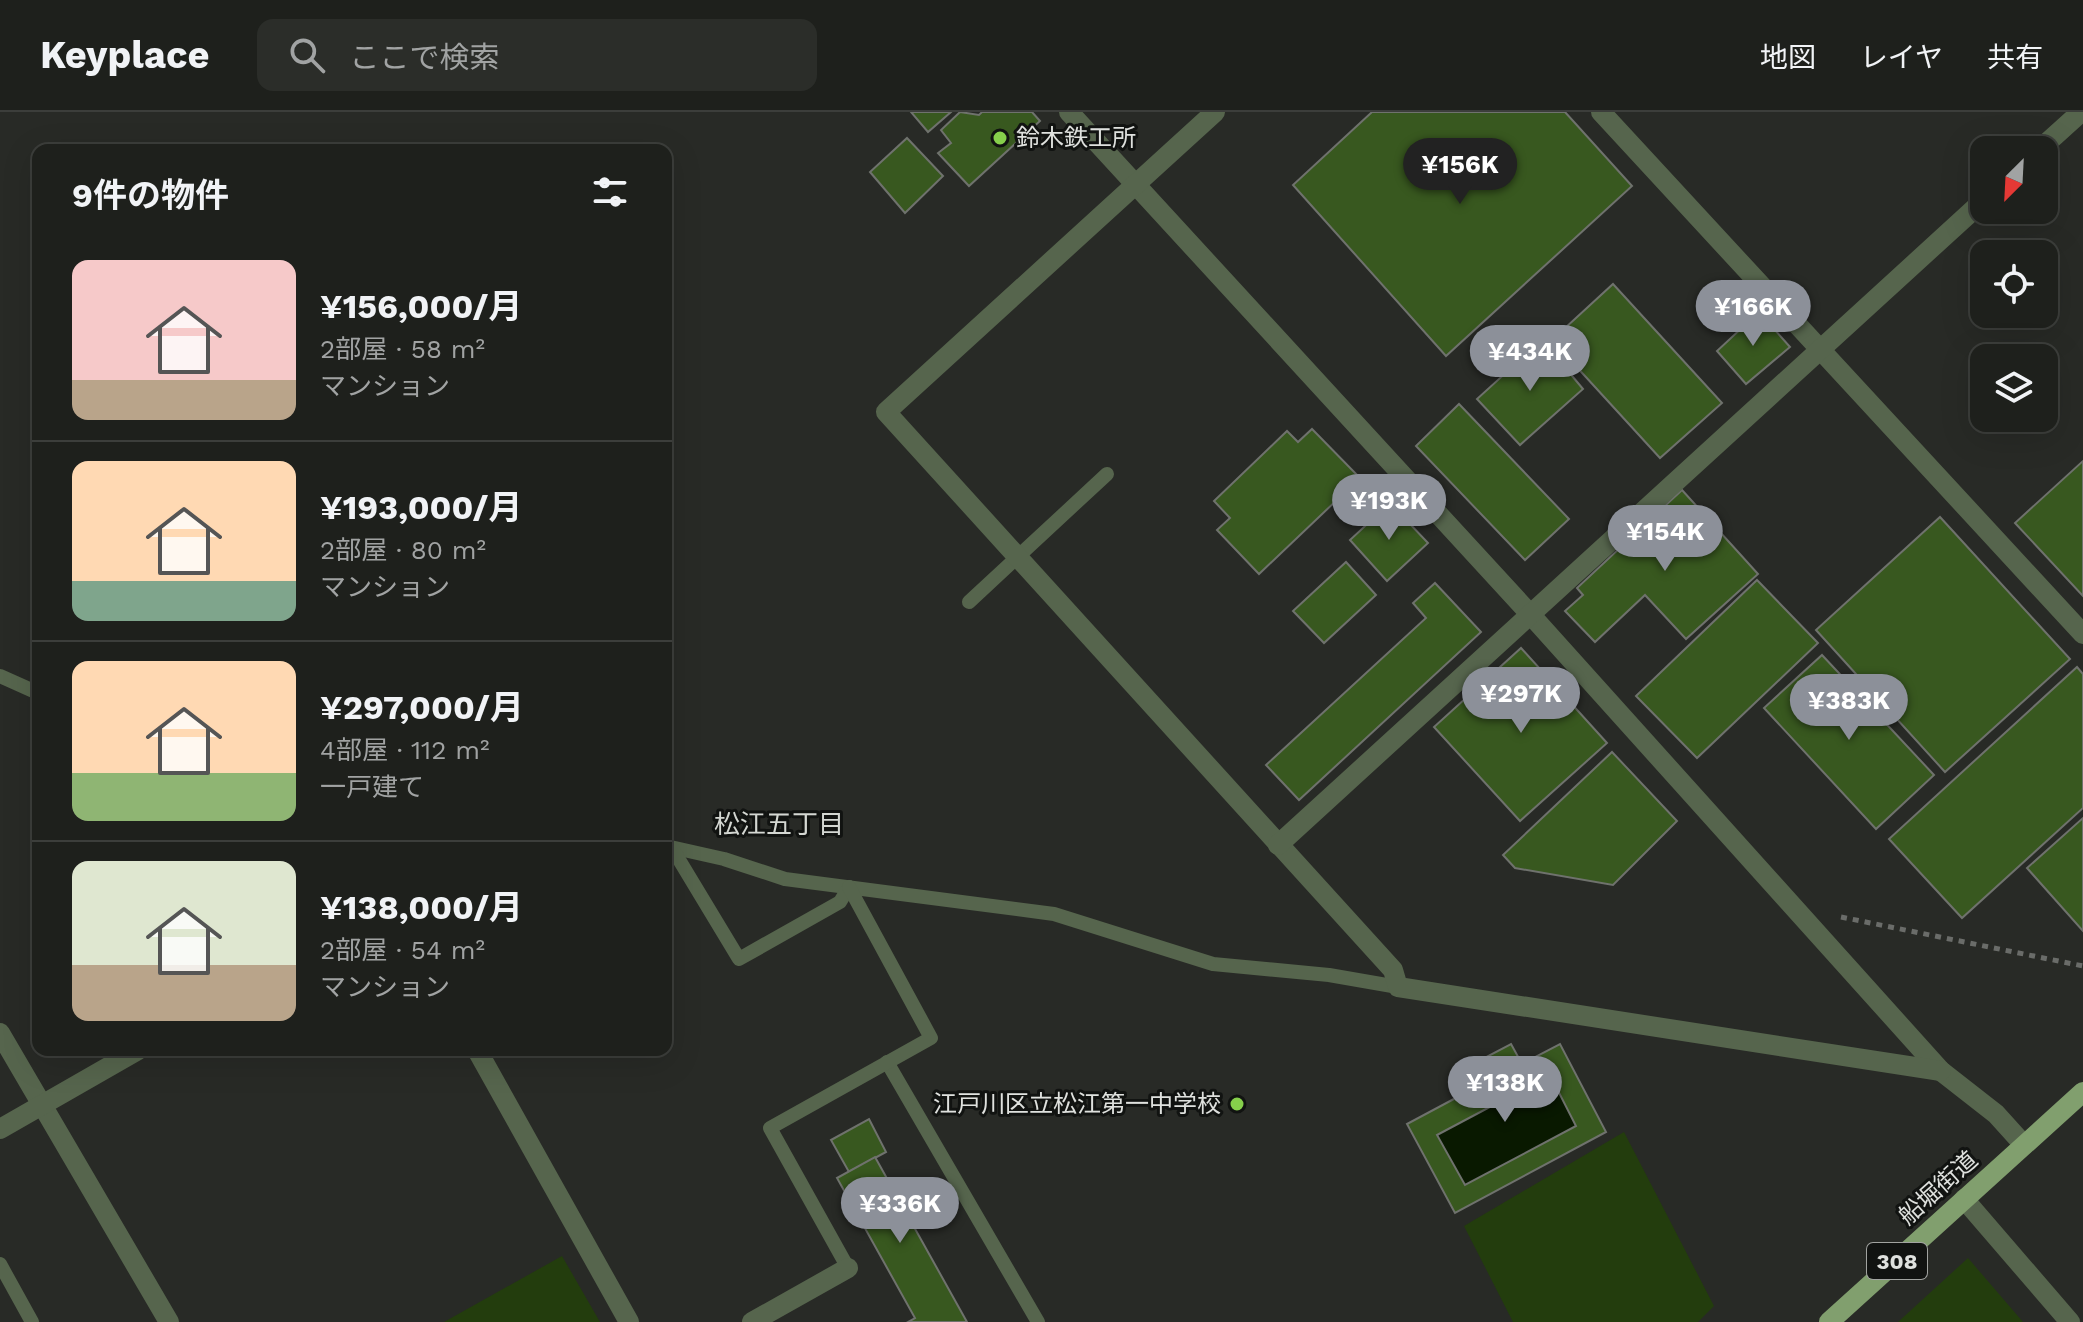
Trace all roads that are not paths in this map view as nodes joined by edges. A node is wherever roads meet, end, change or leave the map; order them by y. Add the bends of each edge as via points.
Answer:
1 (1069, 112) edge
2 (1215, 112) edge
3 (1601, 112) edge
4 (2081, 112) edge
5 (2054, 136) edge
6 (1136, 184) junction
7 (1970, 213) edge
8 (1822, 348) junction
9 (1107, 474) dead end
10 (1017, 557) junction
11 (969, 602) dead end
12 (1530, 614) junction
13 (2083, 634) edge
14 (0, 676) edge
15 (32, 690) edge
16 (1278, 845) junction
17 (672, 848) edge
18 (672, 852) edge
19 (849, 887) junction
20 (1398, 987) junction
21 (0, 1033) edge
22 (127, 1056) edge
23 (480, 1056) edge
24 (887, 1062) junction
25 (1941, 1071) junction
26 (2082, 1094) edge
27 (43, 1104) junction
28 (0, 1129) edge
29 (2024, 1145) junction
30 (1964, 1199) junction
31 (0, 1264) edge
32 (848, 1268) joint
33 (32, 1322) edge
34 (169, 1322) edge
35 (629, 1322) edge
36 (752, 1322) edge
37 (1038, 1322) edge
38 (1829, 1322) edge
39 (2070, 1322) edge

1 - 6 street
2 - 6 street
3 - 8 street
4 - 5 street
6 - 10 street via 886,412
6 - 12 street
7 - 8 street
8 - 12 street
8 - 13 street
9 - 10 lane
10 - 11 lane
10 - 16 street
12 - 16 street
12 - 25 street
14 - 15 lane
16 - 20 street via 1393,970
17 - 19 lane via 785,879
18 - 19 lane via 739,959 840,902
19 - 20 lane via 1054,914 1213,964
19 - 24 lane via 931,1038
20 - 25 street
21 - 27 street
22 - 27 street
23 - 35 street
24 - 32 lane via 770,1128
24 - 37 lane
25 - 29 street via 1996,1114
26 - 29 main road, 船堀街道 / 308
27 - 28 street
27 - 34 street
29 - 30 main road, 船堀街道 / 308
30 - 38 main road, 船堀街道 / 308
30 - 39 street
31 - 33 lane
32 - 36 street

